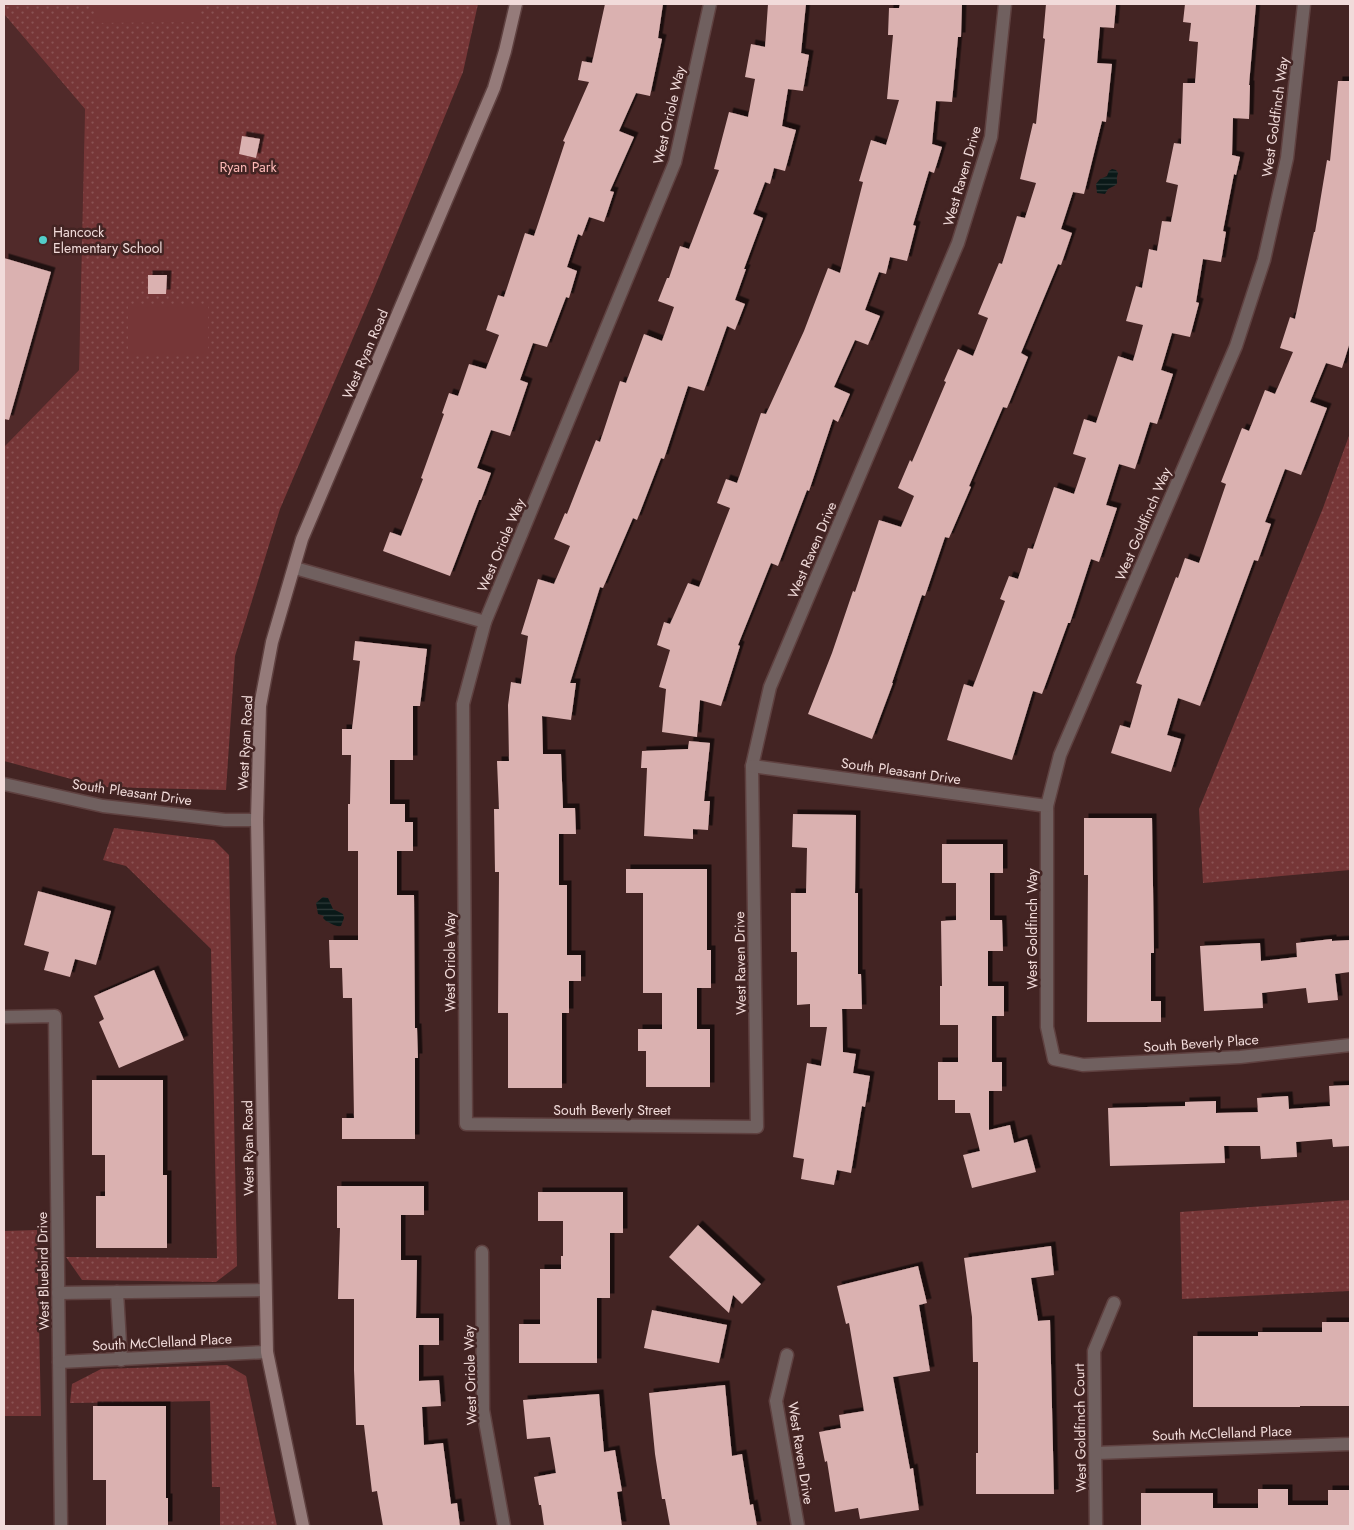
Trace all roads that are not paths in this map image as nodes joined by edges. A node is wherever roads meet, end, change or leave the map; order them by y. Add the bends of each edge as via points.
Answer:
1 (516, 4) edge
2 (710, 4) edge
3 (1006, 4) edge
4 (1304, 4) edge
5 (295, 568) junction
6 (485, 622) junction
7 (752, 766) junction
8 (4, 784) edge
9 (1047, 806) junction
10 (257, 820) junction
11 (4, 1017) edge
12 (1350, 1044) edge
13 (1054, 1059) joint
14 (466, 1124) joint
15 (757, 1127) joint
16 (482, 1252) dead end
17 (265, 1290) junction
18 (117, 1292) junction
19 (58, 1293) junction
20 (1114, 1303) dead end
21 (267, 1352) junction
22 (787, 1355) dead end
23 (121, 1360) junction
24 (59, 1362) junction
25 (1350, 1444) edge
26 (1096, 1453) junction
27 (61, 1526) edge
28 (303, 1526) edge
29 (504, 1526) edge
30 (798, 1526) edge
31 (1096, 1526) edge

1 - 5 street, West Ryan Road via 494,88 302,540
2 - 6 street, West Oriole Way via 675,162
3 - 7 street, West Raven Drive via 991,137 958,243 770,687
4 - 9 street, West Goldfinch Way via 1287,158 1264,260 1236,346 1060,755
5 - 6 street
5 - 10 street, West Ryan Road via 272,642 260,706
6 - 14 street, West Oriole Way via 463,704
7 - 9 street, South Pleasant Drive
7 - 15 street, West Raven Drive
8 - 10 street, South Pleasant Drive via 103,806 225,820
9 - 13 street, West Goldfinch Way via 1047,1028
10 - 17 street, West Ryan Road
11 - 19 street, West Bluebird Drive via 55,1016
12 - 13 street, South Beverly Place via 1230,1058 1083,1065
14 - 15 street, South Beverly Street
16 - 29 street, West Oriole Way via 483,1410
17 - 18 street
17 - 21 street, West Ryan Road
18 - 19 street
18 - 23 street
19 - 24 street, West Bluebird Drive
20 - 26 street, West Goldfinch Court via 1094,1351
21 - 23 street, South McClelland Place
21 - 28 street, West Ryan Road
22 - 30 street, West Raven Drive via 776,1401
23 - 24 street, South McClelland Place
24 - 27 street, West Bluebird Drive
25 - 26 street, South McClelland Place
26 - 31 street, West Goldfinch Court

